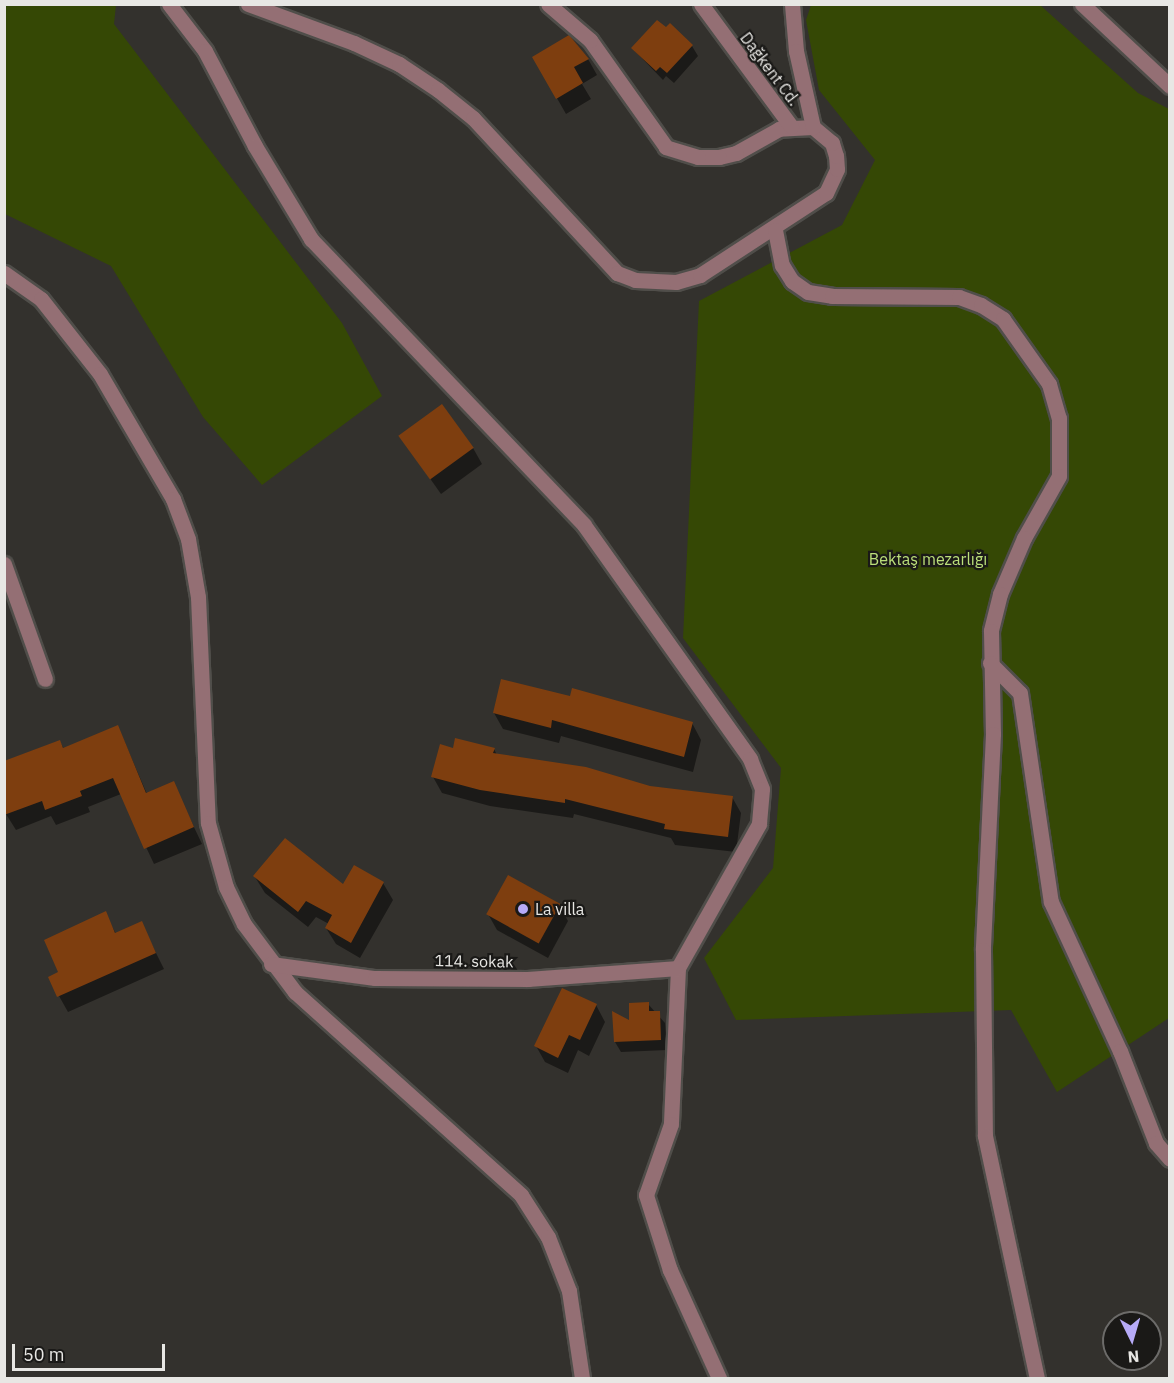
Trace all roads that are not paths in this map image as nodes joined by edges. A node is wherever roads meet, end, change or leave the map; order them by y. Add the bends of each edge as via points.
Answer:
1 (169, 4) edge
2 (248, 4) edge
3 (548, 4) edge
4 (701, 4) edge
5 (792, 4) edge
6 (1082, 4) edge
7 (1170, 86) edge
8 (791, 126) junction
9 (813, 127) junction
10 (775, 230) junction
11 (4, 273) edge
12 (4, 564) edge
13 (990, 663) junction
14 (45, 679) dead end
15 (271, 964) junction
16 (678, 968) junction
17 (1170, 1159) edge
18 (582, 1378) edge
19 (719, 1378) edge
20 (1037, 1378) edge

1 - 16 street via 204,51 311,239 584,525 750,759 762,789 759,824
2 - 10 street via 354,43 399,64 438,90 473,118 616,273 655,283 700,275
3 - 8 street via 590,40 666,147 698,157 719,157 736,153
4 - 8 street, Dağkent Cd.
5 - 9 street via 796,51
6 - 7 street
8 - 9 street
9 - 10 street via 832,143 837,156 833,182 826,193
10 - 13 street via 782,265 792,281 808,292 832,296 959,297 981,305 1003,319 1049,384 1059,418 1059,476 1024,538 1000,594 991,631
11 - 15 street via 40,299 73,337 121,408 173,499 195,572 213,844 226,887 244,924
12 - 14 street
13 - 17 street via 1020,693 1051,902 1120,1051 1156,1143
13 - 20 street via 993,734 983,950 986,1136
15 - 16 street, 114. sokak via 375,978 528,980
15 - 18 street via 295,992 521,1195 548,1237 570,1291
16 - 19 street via 671,1124 646,1195 670,1270

